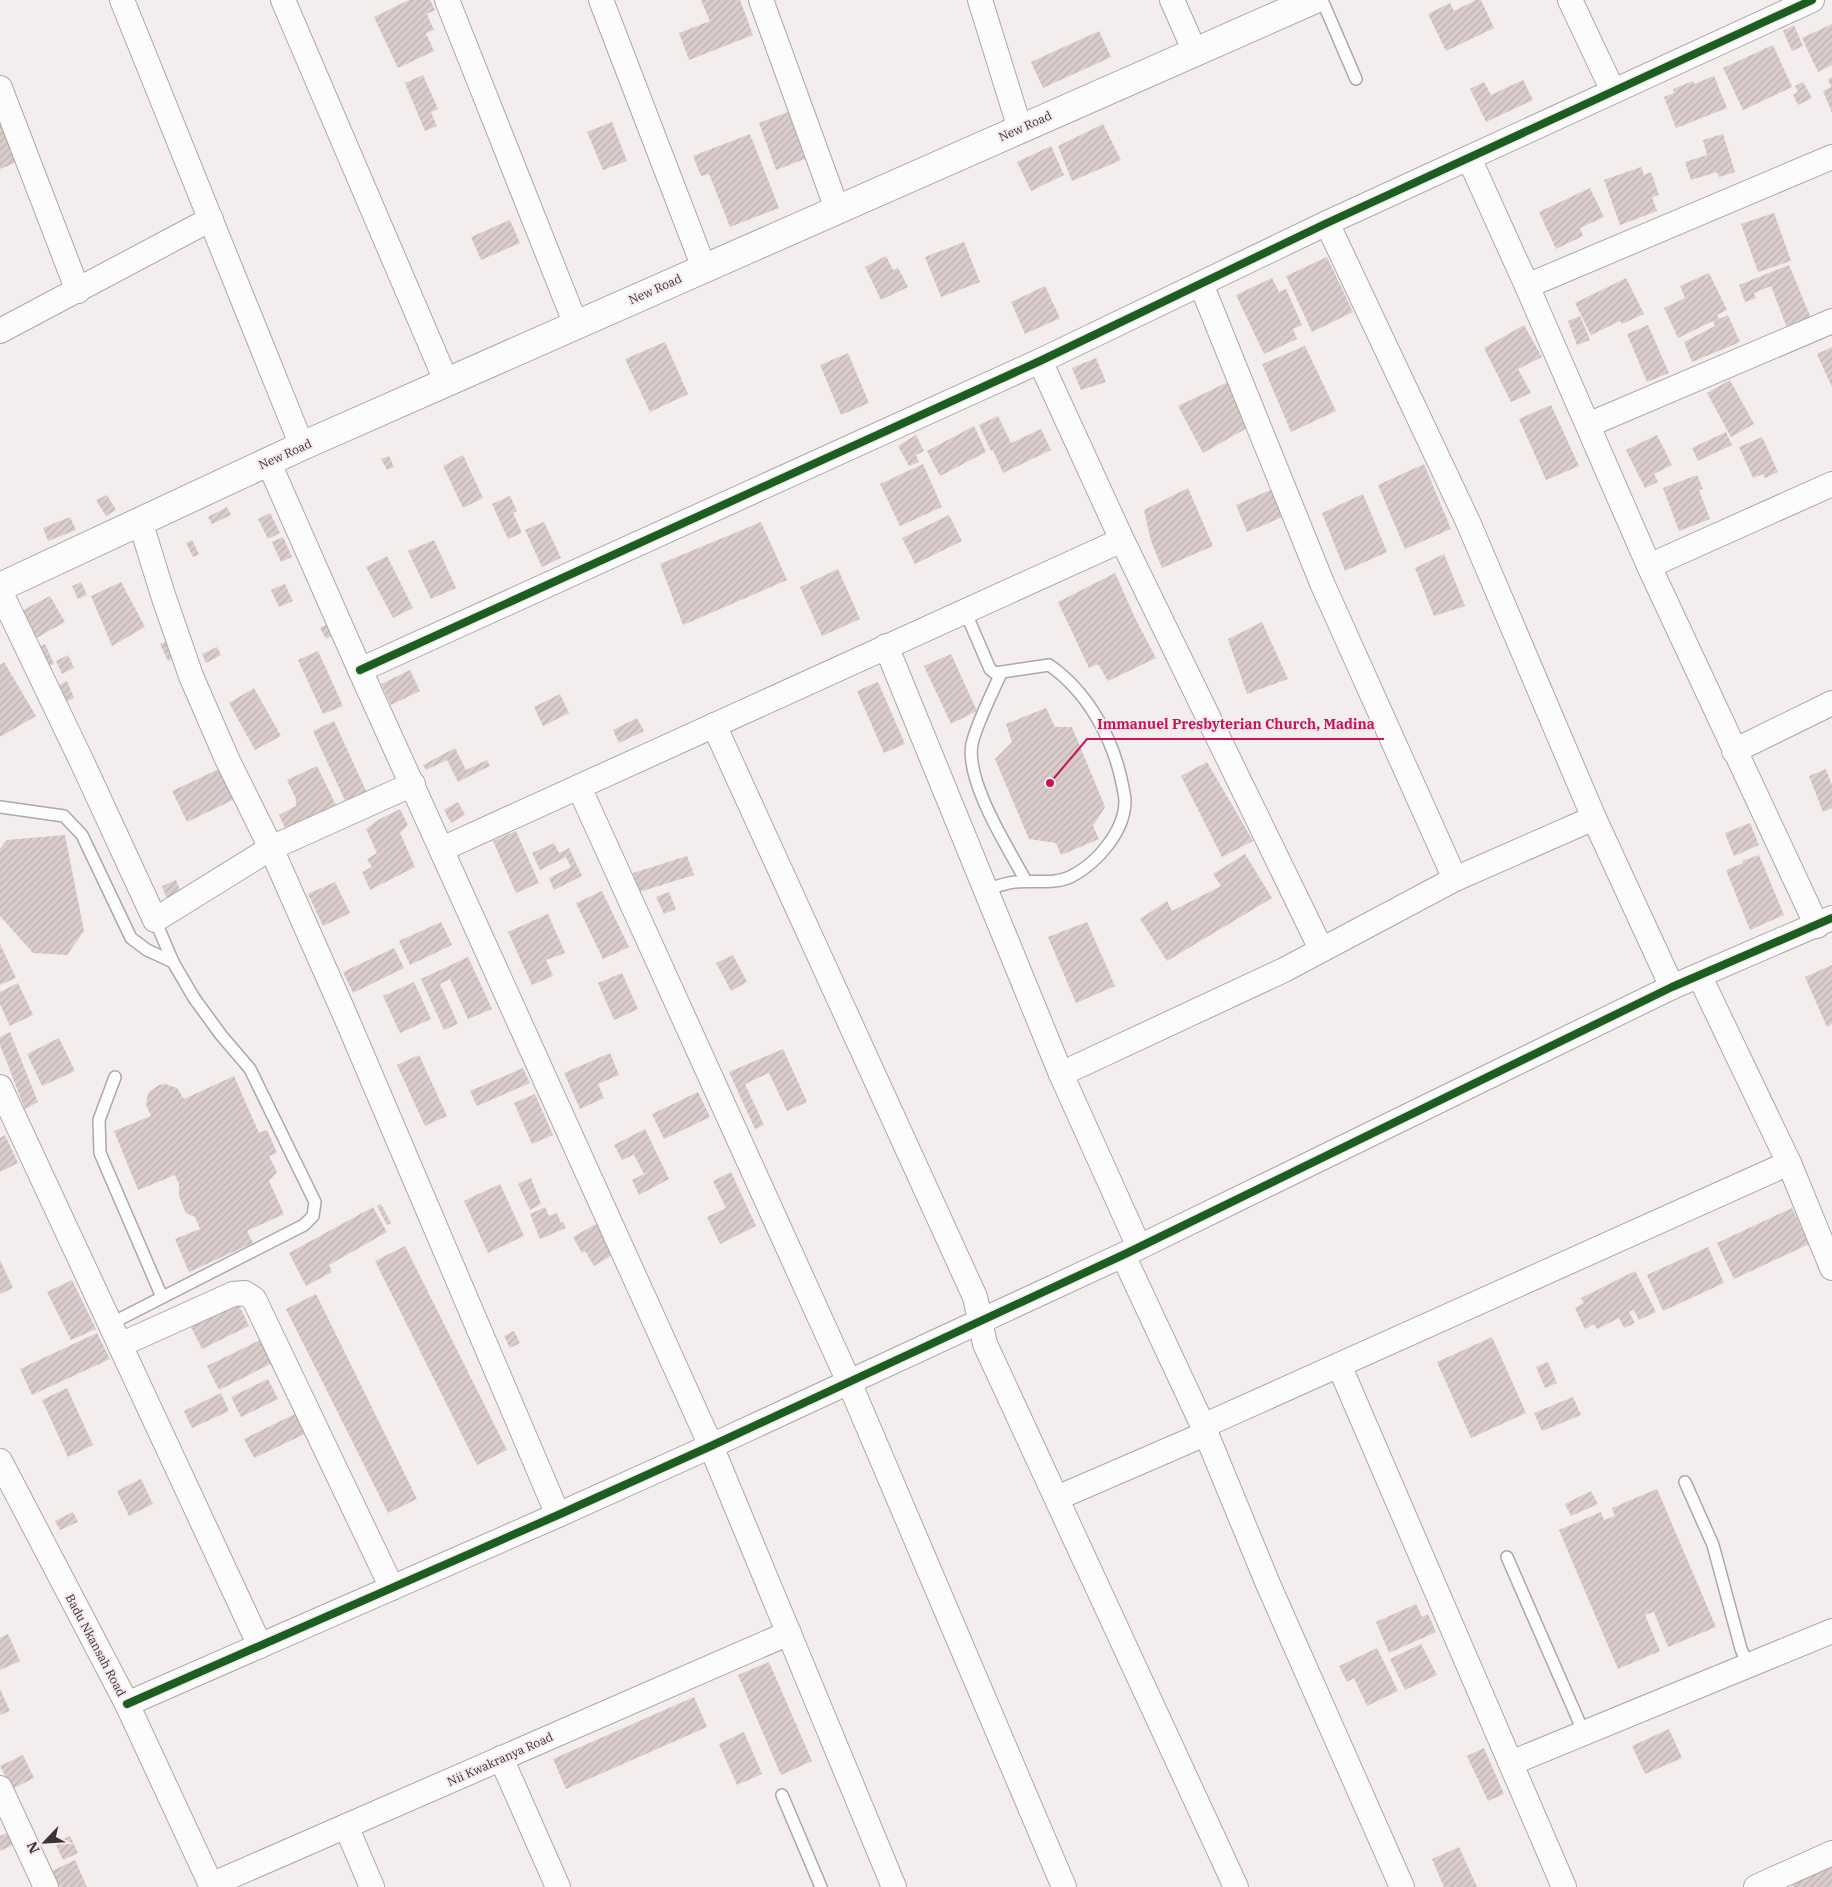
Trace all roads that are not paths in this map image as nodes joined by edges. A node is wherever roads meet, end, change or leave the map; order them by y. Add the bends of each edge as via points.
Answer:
1 (122, 0) edge
2 (283, 0) edge
3 (447, 0) edge
4 (601, 0) edge
5 (761, 0) edge
6 (980, 0) edge
7 (1172, 0) edge
8 (1313, 0) edge
9 (1322, 0) edge
10 (1570, 0) edge
11 (1812, 0) edge
12 (1195, 52) junction
13 (1356, 79) dead end
14 (0, 88) edge
15 (1613, 91) junction
16 (1020, 128) junction
17 (1832, 157) edge
18 (1469, 158) junction
19 (837, 209) junction
20 (211, 219) junction
21 (1327, 223) junction
22 (704, 268) junction
23 (1200, 284) junction
24 (1527, 286) junction
25 (78, 291) junction
26 (1832, 321) edge
27 (576, 324) junction
28 (0, 331) edge
29 (1040, 361) junction
30 (447, 383) junction
31 (1588, 425) junction
32 (302, 446) junction
33 (268, 461) junction
34 (1832, 484) edge
35 (140, 522) junction
36 (1122, 540) junction
37 (1649, 566) junction
38 (0, 587) edge
39 (0, 591) edge
40 (965, 611) junction
41 (886, 646) junction
42 (360, 670) junction
43 (1001, 673) junction
44 (1832, 703) edge
45 (714, 725) junction
46 (1734, 751) junction
47 (412, 784) junction
48 (578, 787) junction
49 (0, 807) edge
50 (1594, 818) junction
51 (270, 848) junction
52 (442, 849) junction
53 (1455, 879) junction
54 (1026, 881) junction
55 (985, 890) junction
56 (154, 920) junction
57 (1824, 922) edge
58 (1321, 949) junction
59 (173, 962) junction
60 (1700, 977) junction
61 (1672, 988) junction
62 (1061, 1074) junction
63 (116, 1077) dead end
64 (0, 1087) edge
65 (1788, 1163) junction
66 (1131, 1251) junction
67 (1832, 1268) edge
68 (162, 1297) junction
69 (979, 1321) junction
70 (110, 1324) junction
71 (120, 1346) junction
72 (1339, 1365) junction
73 (848, 1382) junction
74 (1204, 1430) junction
75 (711, 1446) junction
76 (0, 1460) edge
77 (1686, 1482) dead end
78 (1057, 1498) junction
79 (558, 1515) junction
80 (1506, 1557) dead end
81 (392, 1588) junction
82 (1832, 1630) edge
83 (789, 1634) junction
84 (260, 1646) junction
85 (1748, 1664) junction
86 (127, 1704) junction
87 (1584, 1733) junction
88 (501, 1758) junction
89 (1511, 1763) junction
90 (0, 1788) edge
91 (782, 1795) dead end
92 (346, 1826) junction
93 (1832, 1853) edge
94 (211, 1886) edge
95 (46, 1887) edge
96 (372, 1887) edge
97 (558, 1887) edge
98 (821, 1887) edge
99 (894, 1887) edge
100 (1064, 1887) edge
101 (1236, 1887) edge
102 (1402, 1887) edge
103 (1564, 1887) edge
104 (1756, 1887) edge

1 - 20 street
2 - 30 street
3 - 27 street
4 - 22 street
5 - 19 street
6 - 16 street
7 - 12 street
8 - 12 street, New Road
9 - 13 lane
10 - 15 street
11 - 15 street
12 - 16 street, New Road
14 - 25 street
15 - 18 street
16 - 19 street, New Road
17 - 24 street
18 - 21 street
18 - 24 street
19 - 22 street, New Road
20 - 25 street
20 - 32 street
21 - 23 street
21 - 50 street via 1468,522
22 - 27 street, New Road
23 - 29 street
23 - 53 street via 1322,583
24 - 31 street
25 - 28 street
26 - 31 street
27 - 30 street, New Road
29 - 36 street
29 - 42 street
30 - 32 street, New Road
31 - 37 street
32 - 33 street, New Road
33 - 35 street, New Road
33 - 42 street
34 - 37 street
35 - 38 street, New Road
35 - 51 street via 191,676
36 - 40 street
36 - 58 street
37 - 46 street
39 - 56 street
40 - 41 street
40 - 43 lane via 990,668
41 - 45 street
41 - 55 street
42 - 47 street
43 - 54 lane via 972,744 974,774 997,830
43 - 54 lane via 1049,665 1060,672 1090,707 1105,732 1119,771 1125,802 1120,823 1106,849 1095,860 1070,877
44 - 46 street
45 - 48 street
45 - 69 street via 976,1297
46 - 57 street
47 - 51 street
47 - 52 street
48 - 52 street
48 - 73 street
49 - 59 lane via 64,816 82,836 131,938
50 - 53 street
50 - 61 street
51 - 56 street
51 - 79 street via 345,1015
52 - 75 street
53 - 58 street
54 - 55 lane
55 - 62 street
56 - 59 lane
57 - 60 street
58 - 62 street via 1250,986
59 - 68 lane via 194,998 250,1068 315,1202 312,1216 304,1224
60 - 61 street
60 - 65 street
61 - 66 street
62 - 66 street
63 - 68 lane via 99,1120 100,1153
64 - 70 street
65 - 67 street
65 - 72 street
66 - 69 street
66 - 74 street
68 - 70 lane
69 - 73 street
69 - 78 street via 985,1344
70 - 71 street
71 - 81 street via 234,1294 245,1293 254,1299
71 - 84 street
72 - 74 street
72 - 89 street
73 - 75 street
73 - 100 street
74 - 78 street
74 - 102 street
75 - 79 street
75 - 83 street
76 - 86 street, Badu Nkansah Road
77 - 85 lane via 1713,1545 1740,1649
78 - 101 street
79 - 81 street
80 - 87 lane
81 - 84 street
82 - 85 street
83 - 88 street, Nii Kwakranya Road
83 - 99 street
84 - 86 street
85 - 87 street
86 - 94 street, Badu Nkansah Road
87 - 89 street
88 - 92 street, Nii Kwakranya Road
88 - 97 street
89 - 103 street
90 - 95 street
91 - 98 lane
92 - 94 street, Nii Kwakranya Road
92 - 96 street
93 - 104 street

